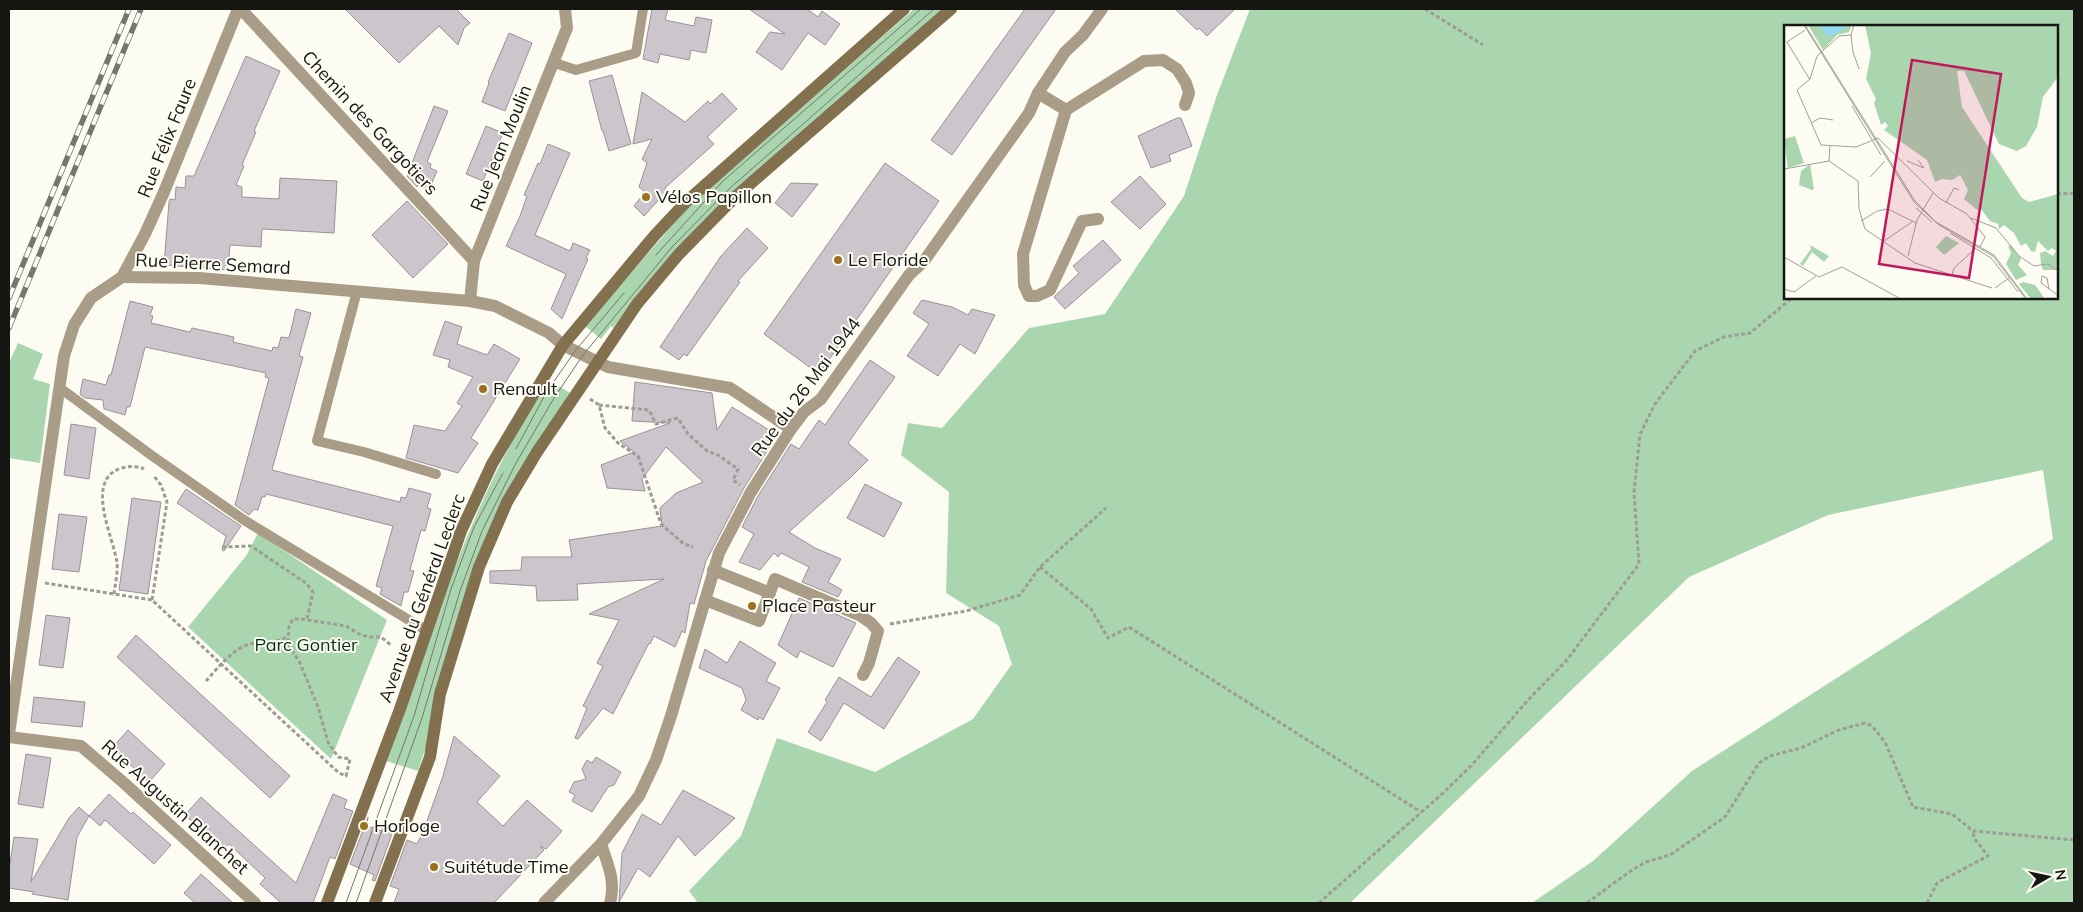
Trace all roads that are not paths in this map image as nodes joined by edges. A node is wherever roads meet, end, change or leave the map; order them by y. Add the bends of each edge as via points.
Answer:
1 (240, 9) edge
2 (565, 9) edge
3 (643, 9) edge
4 (904, 9) edge
5 (951, 9) edge
6 (1102, 9) edge
7 (555, 63) junction
8 (1038, 93) junction
9 (1185, 105) dead end
10 (1066, 110) junction
11 (1098, 220) dead end
12 (474, 261) junction
13 (122, 277) junction
14 (357, 291) junction
15 (470, 301) junction
16 (563, 345) junction
17 (603, 365) junction
18 (60, 388) junction
19 (791, 429) junction
20 (436, 474) dead end
21 (713, 570) junction
22 (770, 592) junction
23 (705, 600) junction
24 (428, 631) junction
25 (863, 675) dead end
26 (9, 735) edge
27 (601, 844) junction
28 (255, 903) edge
29 (327, 903) edge
30 (376, 903) edge
31 (544, 903) edge
32 (610, 903) edge

1 - 12 street, Chemin des Gargotiers
1 - 13 street, Rue Félix Faure via 164,192
2 - 7 street, Rue Jean Moulin via 567,28
3 - 7 lane via 636,53 576,70
4 - 16 main road, Avenue du Général Leclerc via 686,202
5 - 17 main road via 706,226 637,304
6 - 8 street, Rue du 26 Mai 1944 via 1083,35 1065,52
7 - 12 street, Rue Jean Moulin
8 - 10 street
8 - 19 street, Rue du 26 Mai 1944 via 1029,113 924,262 909,275 821,400 804,412
9 - 10 street via 1189,94 1186,83 1177,69 1163,60 1144,61
10 - 11 street via 1023,254 1024,285 1029,296 1050,290 1082,221
12 - 15 street, Rue Jean Moulin
13 - 14 street, Rue Pierre Semard via 198,278
13 - 18 street, Rue Pierre Semard via 91,298 74,325 64,356
14 - 15 street, Rue Pierre Semard
14 - 20 lane via 317,441
15 - 16 street, Rue Pierre Semard via 495,306 549,333
16 - 17 street, Rue Pierre Semard
16 - 24 main road, Avenue du Général Leclerc via 492,464 461,531
17 - 19 street, Rue Pierre Semard via 730,388
17 - 30 main road via 537,452 507,502 479,567 440,694 430,757
18 - 24 lane via 244,520
18 - 26 street, Rue Pierre Semard
19 - 21 street, Rue du 26 Mai 1944 via 751,492
21 - 22 street
21 - 23 street, Rue du 26 Mai 1944
22 - 23 street via 759,621
22 - 25 street via 775,580 861,616 875,626 878,631 876,645
23 - 27 street, Rue du 26 Mai 1944 via 656,760 639,796
24 - 29 main road, Avenue du Général Leclerc
26 - 28 street, Rue Augustin Blanchet via 81,746
27 - 31 street, Rue du 26 Mai 1944
27 - 32 street via 613,878

